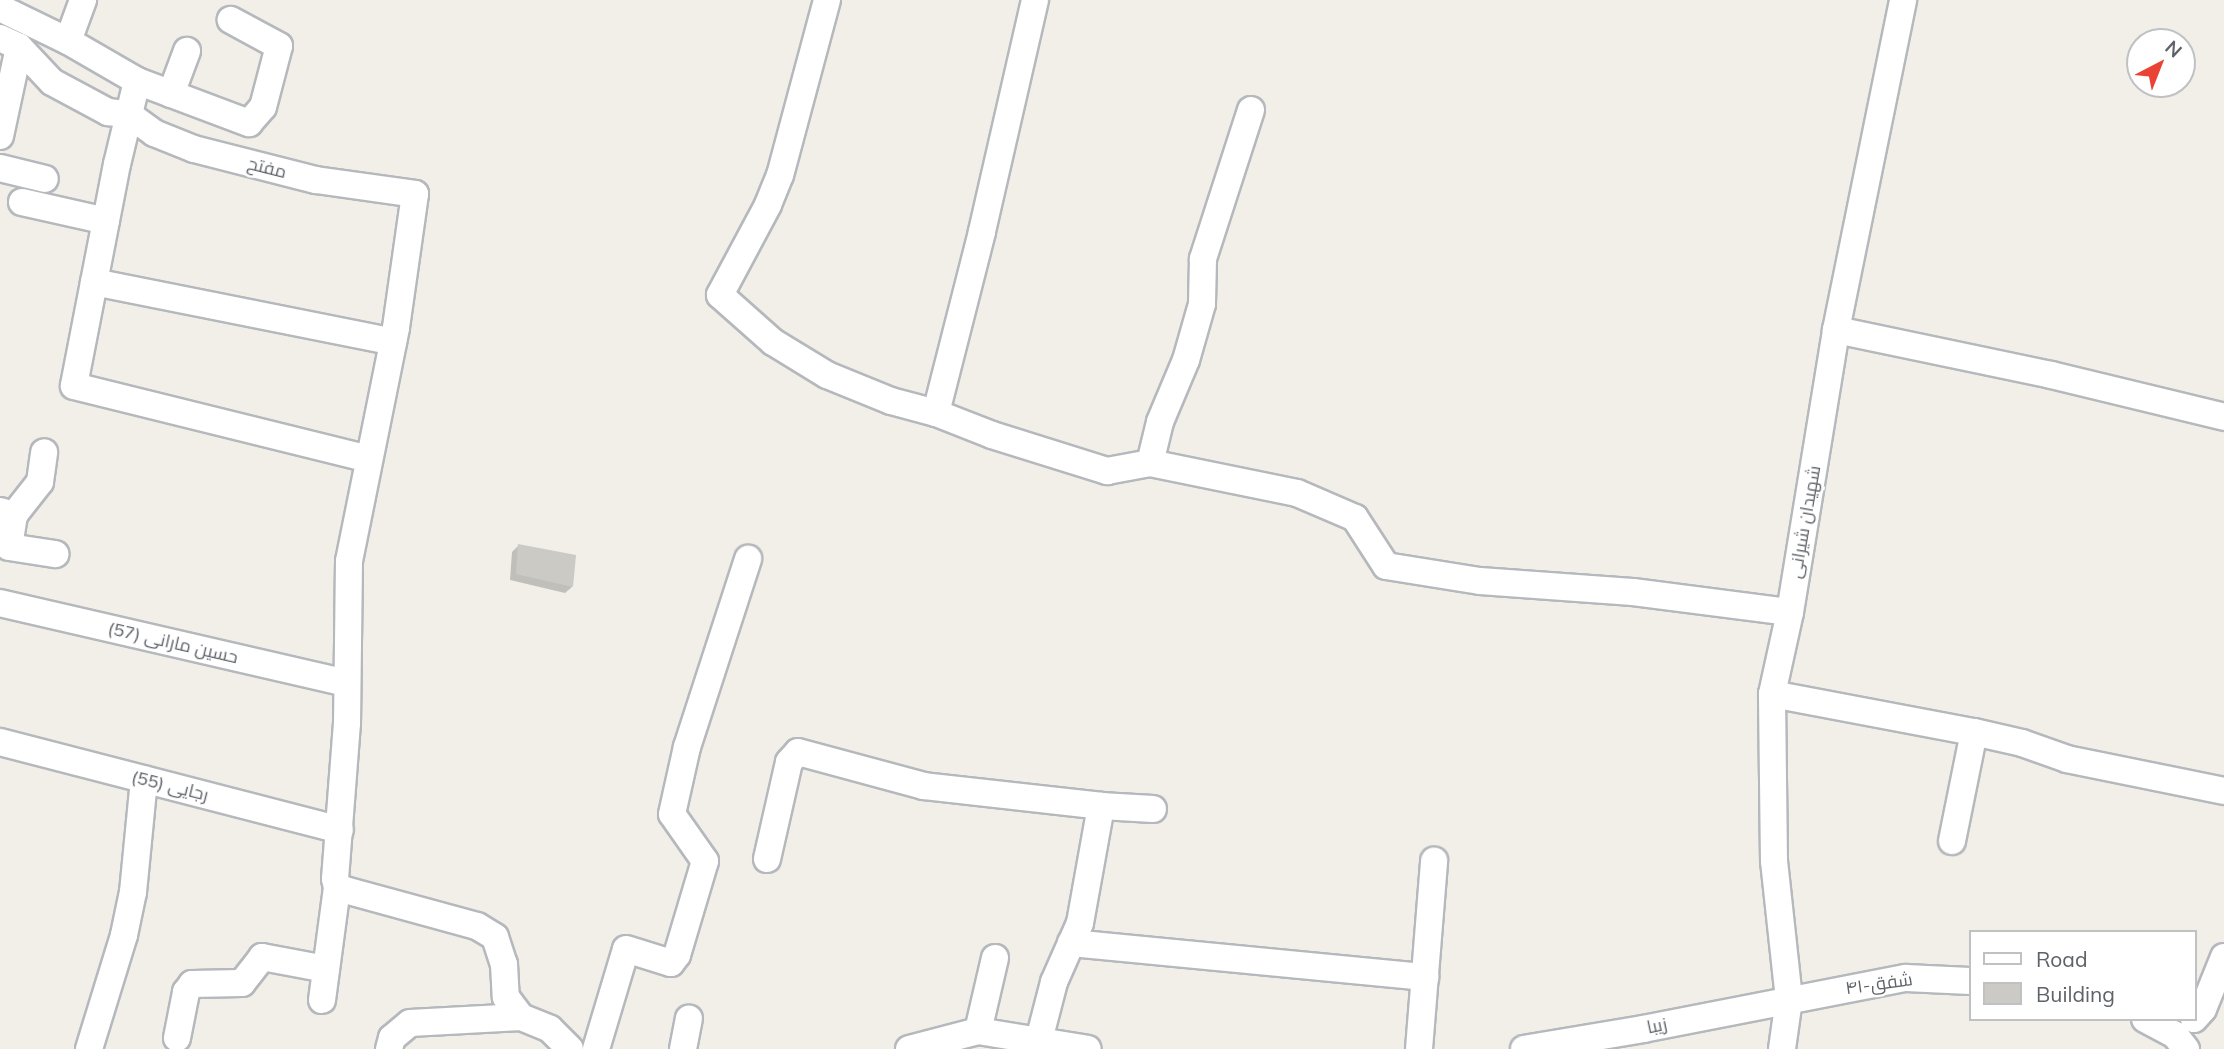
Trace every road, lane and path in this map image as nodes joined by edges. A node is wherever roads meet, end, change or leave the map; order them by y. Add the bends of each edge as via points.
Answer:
1 (83, 0) edge
2 (827, 0) edge
3 (1035, 0) edge
4 (1903, 0) edge
5 (0, 8) edge
6 (231, 20) dead end
7 (68, 41) junction
8 (9, 43) edge
9 (187, 51) dead end
10 (137, 80) junction
11 (171, 94) junction
12 (1251, 110) dead end
13 (128, 114) junction
14 (0, 136) edge
15 (0, 168) edge
16 (45, 180) dead end
17 (22, 202) dead end
18 (106, 221) junction
19 (94, 282) junction
20 (1836, 330) junction
21 (393, 342) junction
22 (936, 413) junction
23 (2224, 417) edge
24 (44, 452) dead end
25 (368, 459) junction
26 (1150, 463) junction
27 (7, 513) edge
28 (55, 554) dead end
29 (748, 559) dead end
30 (0, 603) edge
31 (1790, 612) junction
32 (346, 683) junction
33 (1772, 694) junction
34 (1973, 732) junction
35 (0, 742) edge
36 (144, 780) junction
37 (2224, 791) edge
38 (1101, 806) junction
39 (1153, 809) dead end
40 (340, 830) junction
41 (1952, 841) dead end
42 (767, 859) dead end
43 (1434, 861) dead end
44 (337, 887) junction
45 (1070, 943) junction
46 (2224, 957) edge
47 (995, 958) dead end
48 (326, 969) junction
49 (1425, 977) junction
50 (1968, 981) edge
51 (1789, 999) junction
52 (322, 1000) dead end
53 (521, 1017) junction
54 (2196, 1017) edge
55 (689, 1019) dead end
56 (2190, 1021) edge
57 (2154, 1024) edge
58 (978, 1031) junction
59 (177, 1038) dead end
60 (1039, 1040) junction
61 (89, 1049) edge
62 (388, 1049) edge
63 (569, 1049) edge
64 (596, 1049) edge
65 (683, 1049) edge
66 (909, 1049) edge
67 (1088, 1049) edge
68 (1419, 1049) edge
69 (1524, 1049) edge
70 (1782, 1049) edge
71 (2186, 1049) edge

1 - 7 street
2 - 22 street via 776,185 720,295 773,342 827,375
3 - 22 street
4 - 20 street, شهیدان شیرانی
5 - 7 street
6 - 11 street via 279,46 257,118 249,123 240,121
7 - 10 street
8 - 13 street, مفتح via 52,82 108,112
8 - 14 street
9 - 11 street
10 - 11 street
10 - 13 street
12 - 26 street via 1203,258 1202,304 1186,360 1160,422
13 - 18 street
13 - 21 street, مفتح via 154,133 194,149 316,180 415,194
15 - 16 street
17 - 18 street
18 - 19 street
19 - 21 street
19 - 25 street via 74,386
20 - 23 street
20 - 31 street, شهیدان شیرانی
21 - 25 street
22 - 26 street via 1107,471
24 - 27 street via 40,482
25 - 32 street via 349,561
26 - 31 street via 1297,493 1355,518 1386,566 1480,581 1633,592
27 - 28 street via 9,547
29 - 64 street via 687,747 672,814 705,861 677,955 671,963 626,949
30 - 32 street, حسین مارانی (57)
31 - 33 street, شهیدان شیرانی
32 - 40 street
33 - 34 street
33 - 51 street, شهیدان شیرانی via 1774,861
34 - 37 street via 2067,759
34 - 41 street
35 - 36 street, رجایی (55)
36 - 40 street, رجایی (55)
36 - 61 street via 133,892
38 - 39 street
38 - 42 street via 924,786 798,752 789,762
38 - 45 street via 1080,923
40 - 44 street
43 - 49 street
44 - 48 street
44 - 53 street via 477,926 495,937 504,964 506,997
45 - 49 street
45 - 60 street
46 - 54 street
47 - 58 street
48 - 52 street
48 - 59 street via 262,957 242,983 192,984 186,992
49 - 68 street
50 - 51 street, شفق-۴۱ via 1906,978
51 - 69 street, زیبا
51 - 70 street, شهیدان شیرانی
53 - 62 street via 410,1023 392,1038
53 - 63 street via 550,1029
55 - 65 street
56 - 57 street via 2180,1027
57 - 71 street via 2175,1035
58 - 60 street
58 - 66 street
60 - 67 street

